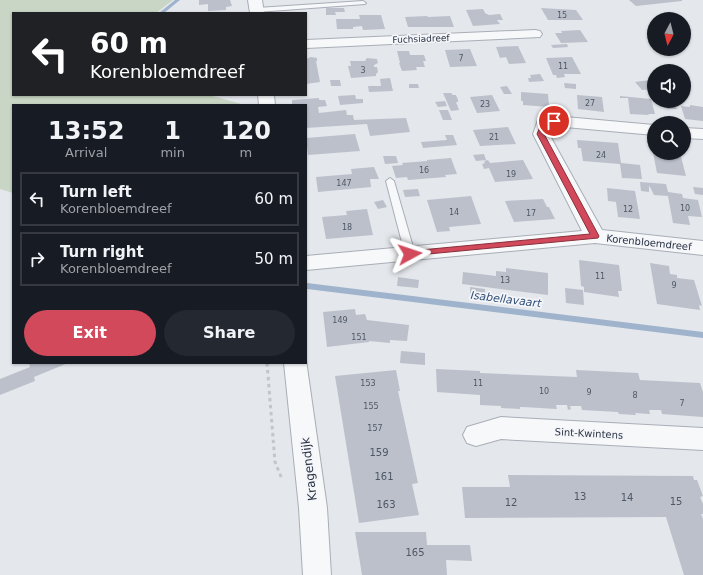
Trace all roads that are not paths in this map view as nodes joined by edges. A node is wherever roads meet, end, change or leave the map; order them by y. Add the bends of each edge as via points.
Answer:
1 (363, 4) dead end
2 (256, 8) edge
3 (536, 34) dead end
4 (307, 44) edge
5 (647, 129) edge
6 (691, 133) edge
7 (703, 134) edge
8 (390, 181) dead end
9 (595, 236) junction
10 (703, 248) edge
11 (410, 254) junction
12 (307, 263) edge
13 (296, 364) edge
14 (476, 435) dead end
15 (703, 439) edge
16 (317, 575) edge

1 - 2 lane
3 - 4 street, Fuchsiadreef
5 - 9 street, Korenbloemdreef via 554,121 544,123 541,134
6 - 7 street
8 - 11 lane
9 - 10 street, Korenbloemdreef
9 - 11 street, Korenbloemdreef
11 - 12 street, Korenbloemdreef
13 - 16 street, Kragendijk via 313,508
14 - 15 street, Sint-Kwintens via 501,428

